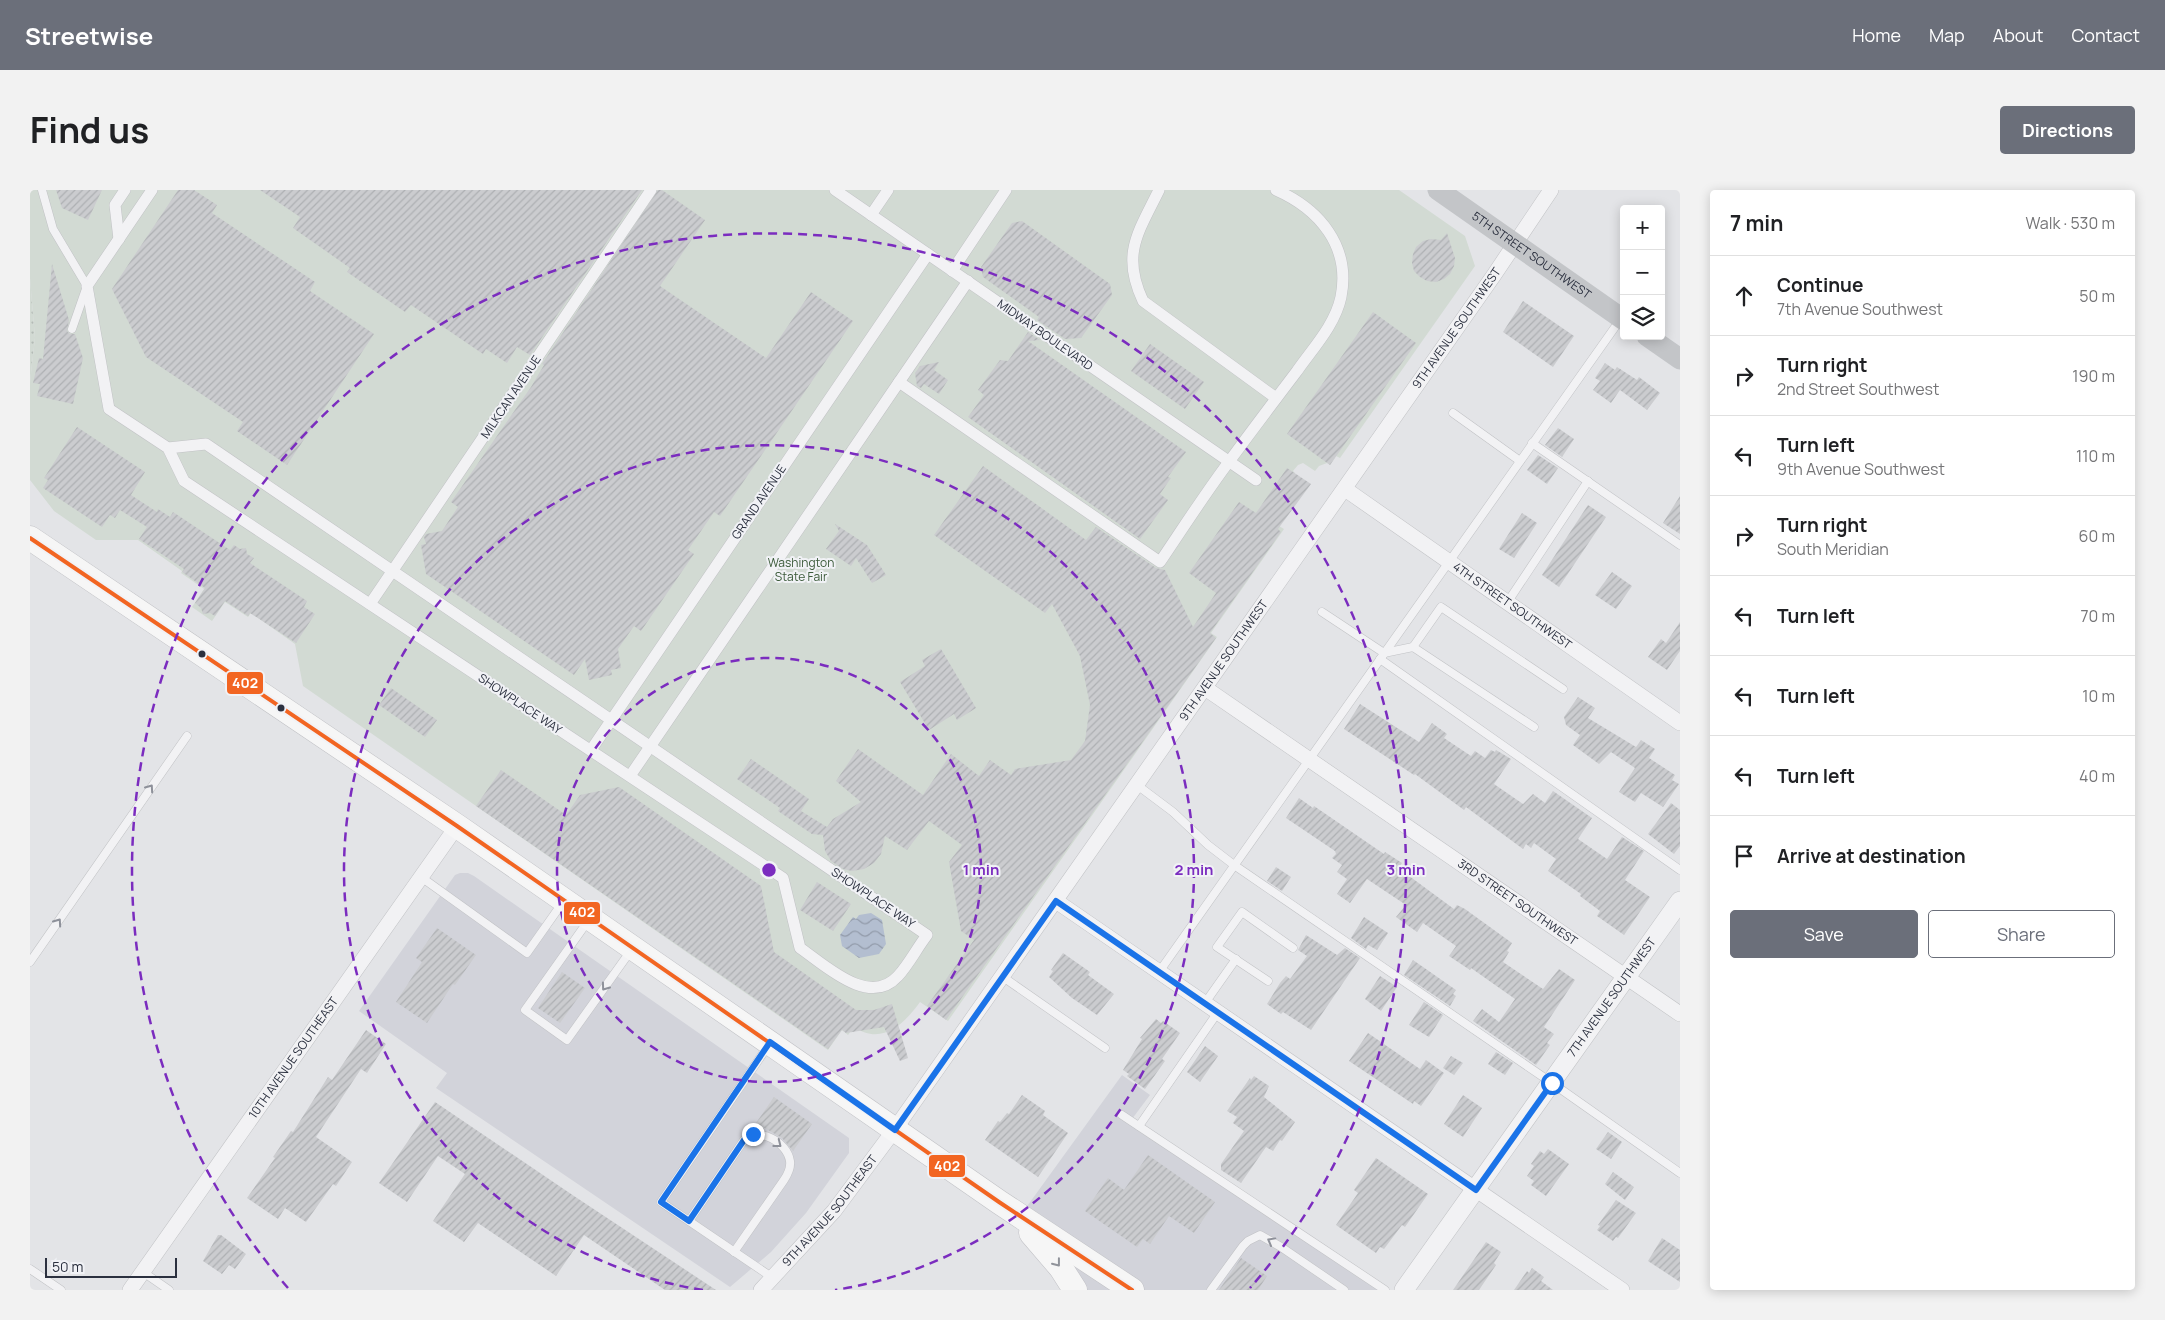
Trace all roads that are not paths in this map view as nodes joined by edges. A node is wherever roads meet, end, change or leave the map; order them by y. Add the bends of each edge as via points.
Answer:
1 (42, 190) edge
2 (125, 190) edge
3 (152, 190) edge
4 (651, 190) edge
5 (835, 190) edge
6 (888, 190) edge
7 (1006, 190) edge
8 (1159, 190) edge
9 (1276, 190) edge
10 (1438, 190) edge
11 (1551, 190) edge
12 (871, 215) junction
13 (119, 239) junction
14 (1515, 244) junction
15 (928, 254) junction
16 (952, 271) junction
17 (968, 281) junction
18 (87, 286) junction
19 (1620, 318) edge
20 (1620, 322) edge
21 (72, 329) dead end
22 (1653, 340) edge
23 (1680, 359) edge
24 (899, 382) junction
25 (1276, 398) junction
26 (1453, 413) dead end
27 (1532, 443) junction
28 (168, 448) junction
29 (1229, 461) junction
30 (1520, 461) junction
31 (1256, 480) dead end
32 (1588, 481) junction
33 (1345, 489) junction
34 (30, 538) edge
35 (1680, 545) edge
36 (1448, 562) junction
37 (393, 571) junction
38 (1507, 603) junction
39 (370, 604) junction
40 (1322, 612) dead end
41 (1413, 647) junction
42 (1382, 656) junction
43 (1205, 688) junction
44 (1563, 688) dead end
45 (611, 720) junction
46 (1680, 723) edge
47 (1534, 727) dead end
48 (187, 736) dead end
49 (650, 746) junction
50 (591, 750) junction
51 (1309, 760) junction
52 (630, 776) junction
53 (1137, 785) junction
54 (457, 826) junction
55 (1234, 865) junction
56 (1680, 870) edge
57 (421, 877) junction
58 (565, 901) junction
59 (1056, 901) junction
60 (1680, 901) edge
61 (590, 918) junction
62 (633, 948) junction
63 (1293, 948) dead end
64 (1236, 959) junction
65 (30, 962) edge
66 (1159, 972) junction
67 (1003, 977) junction
68 (1626, 977) junction
69 (1268, 981) dead end
70 (1205, 1003) junction
71 (1218, 1012) junction
72 (1680, 1014) edge
73 (770, 1042) junction
74 (1104, 1048) dead end
75 (1552, 1083) junction
76 (1122, 1115) dead end
77 (1139, 1126) junction
78 (895, 1130) junction
79 (1680, 1173) edge
80 (1476, 1190) junction
81 (999, 1202) junction
82 (689, 1221) junction
83 (734, 1252) junction
84 (30, 1269) edge
85 (143, 1272) junction
86 (773, 1278) junction
87 (61, 1290) edge
88 (130, 1290) edge
89 (169, 1290) edge
90 (761, 1290) edge
91 (1076, 1290) edge
92 (1132, 1290) edge
93 (1211, 1290) edge
94 (1344, 1290) edge
95 (1385, 1290) edge
96 (1404, 1290) edge
97 (1622, 1290) edge

1 - 18 lane via 53,229
2 - 13 street via 115,205
3 - 13 street
4 - 37 street, MILKCAN AVENUE
5 - 12 street, MIDWAY BOULEVARD
6 - 12 street
7 - 16 street
8 - 25 street via 1134,244 1135,283 1143,301
9 - 25 street via 1294,198 1317,215 1334,239 1342,268 1341,297 1331,324
10 - 14 main road, 5TH STREET SOUTHWEST
11 - 14 street, 9TH AVENUE SOUTHWEST
12 - 15 street, MIDWAY BOULEVARD
13 - 18 street
14 - 19 main road, 5TH STREET SOUTHWEST
14 - 33 street, 9TH AVENUE SOUTHWEST
15 - 16 street, MIDWAY BOULEVARD
15 - 45 street, GRAND AVENUE
16 - 17 street, MIDWAY BOULEVARD
17 - 24 street
17 - 29 street, MIDWAY BOULEVARD
18 - 21 lane
18 - 28 street via 109,409
20 - 27 lane
22 - 23 main road
24 - 29 street via 1160,562
24 - 49 street
25 - 29 street
26 - 30 lane
27 - 30 lane
27 - 32 lane
28 - 37 street, SHOWPLACE WAY via 206,444
28 - 39 street, SHOWPLACE WAY via 184,481
29 - 31 street, MIDWAY BOULEVARD
30 - 36 lane
32 - 35 lane
32 - 38 lane
33 - 36 street, 4TH STREET SOUTHWEST
33 - 43 street, 9TH AVENUE SOUTHWEST
34 - 54 main road
36 - 38 street, 4TH STREET SOUTHWEST
36 - 42 lane
37 - 39 street, MILKCAN AVENUE
37 - 45 street, SHOWPLACE WAY
38 - 46 street, 4TH STREET SOUTHWEST
39 - 50 street, SHOWPLACE WAY
40 - 42 lane
41 - 42 lane
41 - 44 lane via 1441,606
41 - 47 lane
42 - 51 lane
42 - 56 lane
43 - 51 street, 3RD STREET SOUTHWEST
43 - 53 street, 9TH AVENUE SOUTHWEST
45 - 49 street, SHOWPLACE WAY
45 - 50 street, GRAND AVENUE
65 -> 48 lane
49 - 52 street
49 - 52 street, SHOWPLACE WAY via 926,935 897,977 888,984 876,987 854,985 800,948 783,878
50 - 52 street, SHOWPLACE WAY
51 - 55 lane
51 - 68 street, 3RD STREET SOUTHWEST
53 - 55 lane
53 - 59 street, 9TH AVENUE SOUTHWEST
54 - 57 street, 10TH AVENUE SOUTHEAST
54 - 58 main road
55 - 66 lane
55 - 75 lane
57 - 58 lane via 527,953
57 - 85 street, 10TH AVENUE SOUTHEAST
58 - 61 main road
59 - 66 street
59 - 67 street, 9TH AVENUE SOUTHWEST
60 - 68 street, 7TH AVENUE SOUTHWEST
61 - 62 main road
62 -> 61 lane via 567,1040 525,1010
62 - 73 main road
63 - 64 lane via 1242,912 1217,946
64 - 69 lane
64 - 70 lane
66 - 70 street
67 - 74 lane
67 - 78 street, 9TH AVENUE SOUTHWEST
68 - 72 street, 3RD STREET SOUTHWEST
68 - 75 street, 7TH AVENUE SOUTHWEST
70 - 71 street
71 - 77 lane
71 - 80 street
73 - 78 main road
73 - 82 lane via 661,1202
75 - 79 lane
75 - 80 street, 7TH AVENUE SOUTHWEST
76 - 77 lane
77 - 95 lane
78 - 81 main road
78 - 86 street, 9TH AVENUE SOUTHEAST via 834,1211
80 - 96 street, 7TH AVENUE SOUTHWEST
80 - 97 street
81 -> 91 main road via 1047,1251
81 - 92 main road
82 - 83 lane
82 -> 83 lane via 744,1140 759,1134 774,1141 788,1154 790,1168
83 - 86 lane
84 - 87 lane
85 - 88 street, 10TH AVENUE SOUTHEAST
85 - 89 lane
86 - 90 street, 9TH AVENUE SOUTHEAST
94 -> 93 lane via 1273,1241 1260,1236 1243,1246

